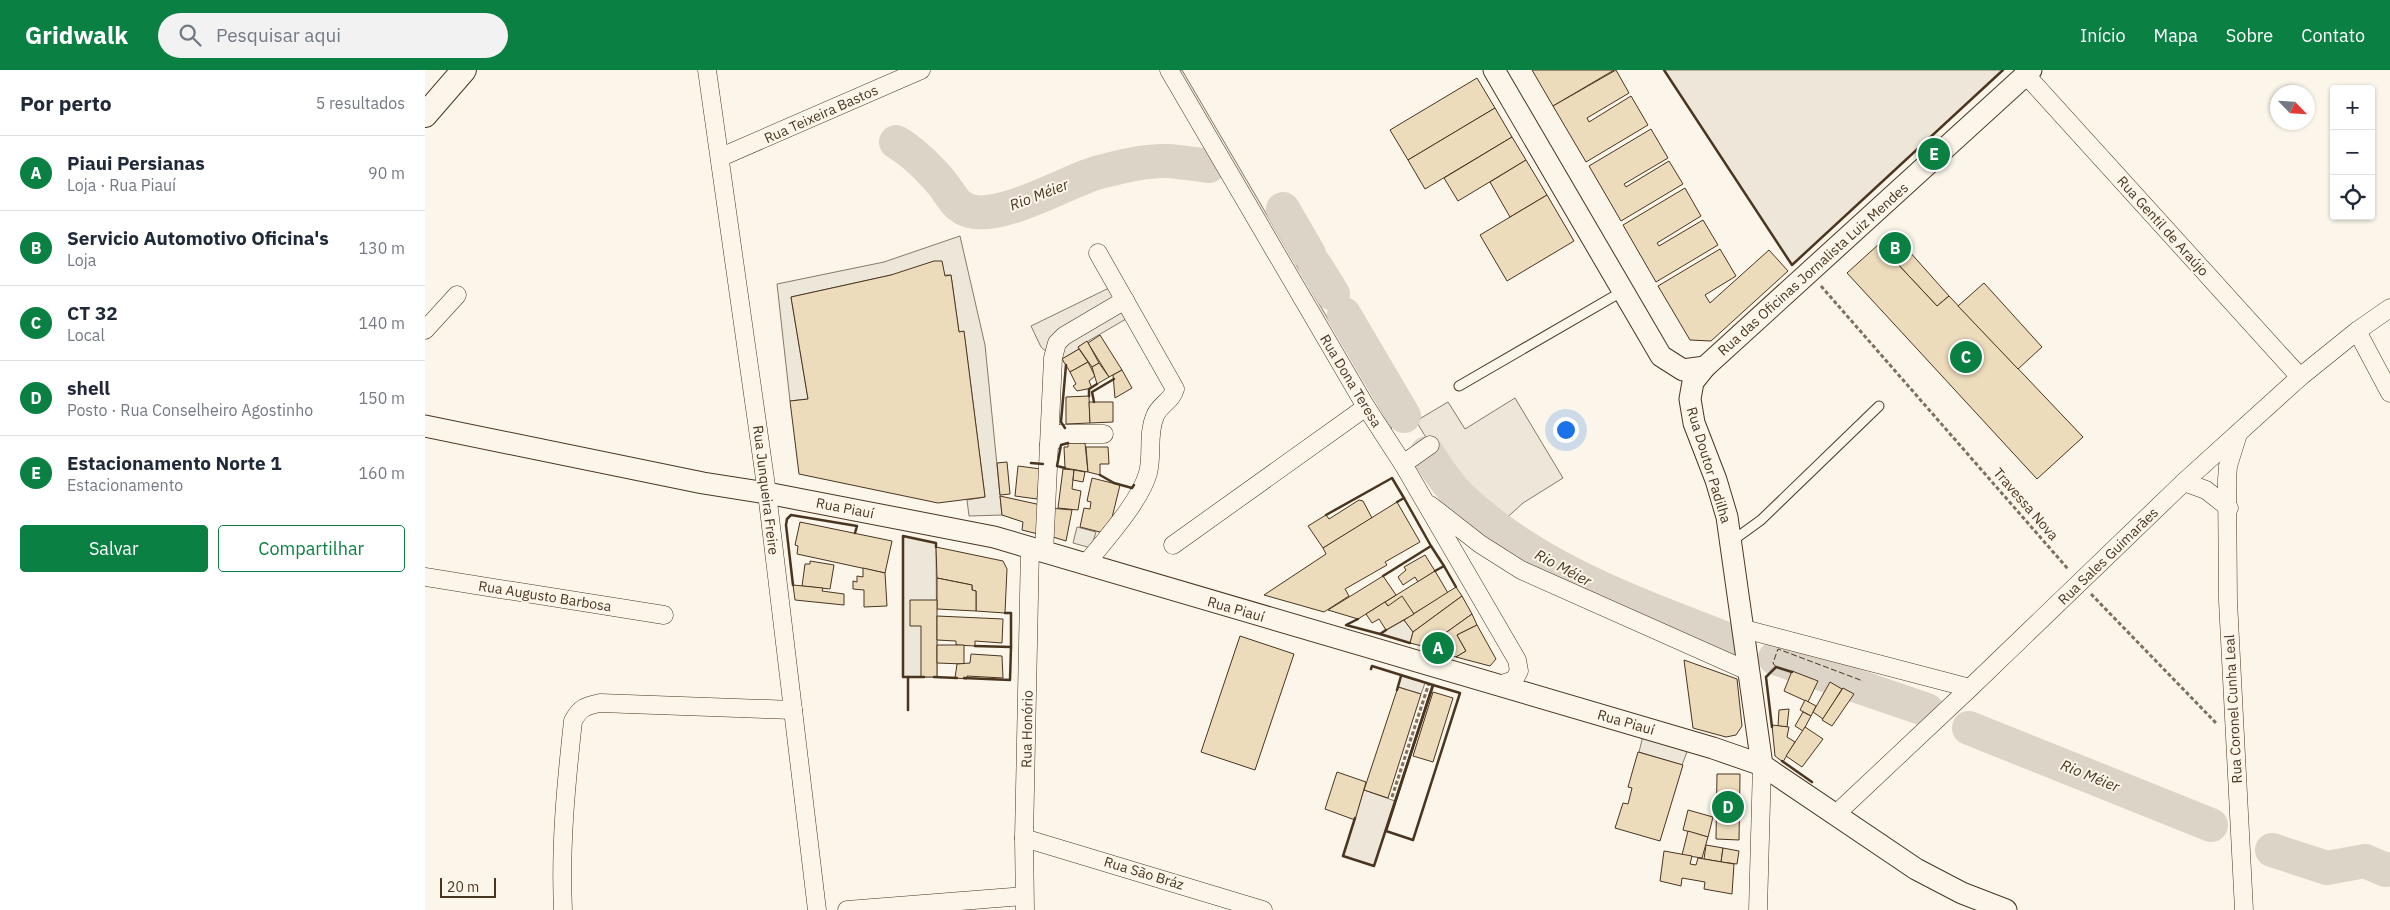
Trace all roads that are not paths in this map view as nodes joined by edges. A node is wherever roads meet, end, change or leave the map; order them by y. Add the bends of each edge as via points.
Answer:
1 (464, 70) edge
2 (707, 70) edge
3 (921, 70) edge
4 (1169, 70) edge
5 (1494, 70) edge
6 (2029, 72) edge
7 (425, 115) edge
8 (721, 157) junction
9 (1098, 252) dead end
10 (1623, 291) junction
11 (457, 295) dead end
12 (1125, 300) junction
13 (2390, 308) edge
14 (425, 330) edge
15 (2357, 331) junction
16 (1705, 367) junction
17 (2300, 377) junction
18 (1459, 386) dead end
19 (2390, 393) edge
20 (1879, 406) dead end
21 (1366, 407) junction
22 (425, 426) edge
23 (2239, 433) junction
24 (1105, 434) dead end
25 (1049, 445) junction
26 (1424, 449) dead end
27 (1403, 464) junction
28 (2184, 482) junction
29 (767, 492) junction
30 (1424, 500) junction
31 (2229, 508) junction
32 (1730, 543) junction
33 (1173, 545) dead end
34 (1037, 551) junction
35 (1085, 565) junction
36 (425, 578) edge
37 (664, 615) dead end
38 (1744, 629) junction
39 (1748, 671) junction
40 (1499, 685) junction
41 (1971, 688) junction
42 (793, 710) junction
43 (1761, 766) junction
44 (1835, 815) junction
45 (1024, 838) junction
46 (1024, 903) edge
47 (563, 910) edge
48 (817, 910) edge
49 (847, 910) edge
50 (1263, 910) edge
51 (1758, 910) edge
52 (2006, 910) edge
53 (2243, 910) edge

1 - 7 main road
2 - 8 street, Rua Junqueira Freire
3 - 8 street, Rua Teixeira Bastos
4 - 21 street, Rua Dona Teresa
5 - 10 street
6 - 16 street, Rua das Oficinas Jornalista Luiz Mendes
6 - 17 street, Rua Gentil de Araújo
8 - 29 street, Rua Junqueira Freire
9 - 12 street
10 - 16 street via 1661,356 1683,370
10 - 18 lane
11 - 14 street
12 - 25 street, Rua Honório via 1063,336 1057,343
12 - 35 street via 1175,389 1173,396 1156,413 1150,430 1148,473 1137,497
13 - 15 street, Rua Sales Guimarães
15 - 17 street, Rua Sales Guimarães
15 - 19 street
16 - 32 street, Rua Doutor Padilha via 1693,382 1690,399 1694,423 1727,517
17 - 23 street, Rua Sales Guimarães
20 - 32 lane via 1761,520
21 - 27 street, Rua Dona Teresa
21 - 33 street
22 - 29 street, Rua Piauí via 703,483
23 - 28 street, Rua Sales Guimarães
23 - 31 street, Rua Coronel Cunha Leal via 2228,466
24 - 25 street via 1059,434
25 - 34 street, Rua Honório
26 - 27 street
27 - 30 street, Rua Dona Teresa
28 - 31 street via 2205,490
28 - 41 street, Rua Sales Guimarães
29 - 34 street, Rua Piauí via 979,534
29 - 42 street, Rua Junqueira Freire
30 - 39 street via 1480,544 1521,570
30 - 40 street, Rua Dona Teresa via 1517,660 1519,671 1514,680
31 - 53 street, Rua Coronel Cunha Leal via 2228,601
32 - 38 street, Rua Doutor Padilha
34 - 35 street, Rua Piauí
34 - 45 street, Rua Honório
35 - 40 street, Rua Piauí
36 - 37 street, Rua Augusto Barbosa
38 - 39 street, Rua Doutor Padilha
38 - 41 street
39 - 43 street, Rua Doutor Padilha
40 - 43 street, Rua Piauí via 1713,748
41 - 44 street, Rua Sales Guimarães
42 - 47 street via 600,703 585,706 578,712 573,721 565,800 561,862
42 - 48 street, Rua Junqueira Freire
43 - 44 street, Rua Piauí
43 - 51 street
44 - 52 street, Rua Piauí via 1916,869 1962,893
45 - 46 street, Rua Honório
45 - 50 street, Rua São Bráz
46 - 49 street

